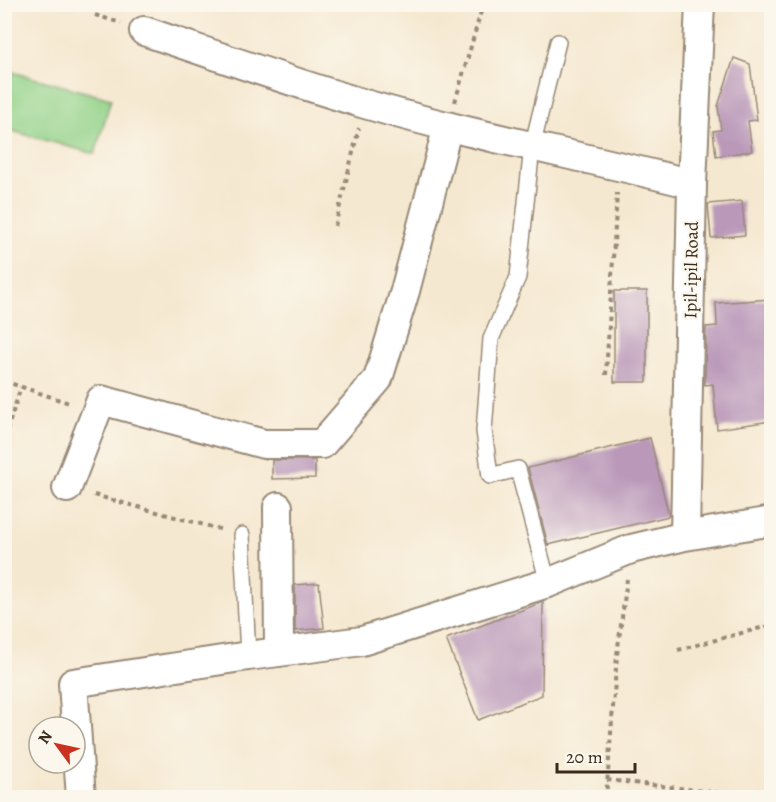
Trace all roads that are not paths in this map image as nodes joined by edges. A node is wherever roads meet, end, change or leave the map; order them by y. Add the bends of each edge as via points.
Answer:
1 (700, 4) edge
2 (144, 31) dead end
3 (558, 42) dead end
4 (448, 126) junction
5 (532, 147) junction
6 (692, 184) junction
7 (67, 488) road end
8 (278, 507) dead end
9 (771, 521) edge
10 (242, 535) road end
11 (685, 536) junction
12 (548, 583) junction
13 (279, 652) junction
14 (248, 656) junction
15 (81, 798) edge

1 - 6 street, Ipil-ipil Road
2 - 4 street via 365,104
3 - 5 lane
4 - 5 street
4 - 7 street via 378,379 322,444 264,444 101,400
5 - 6 street
5 - 12 lane via 518,277 492,339 484,431 490,476 518,468
6 - 11 street, Ipil-ipil Road
8 - 13 street
9 - 11 street
10 - 14 lane
11 - 12 street via 631,549
12 - 13 street via 362,641
13 - 14 street
14 - 15 street via 73,683

